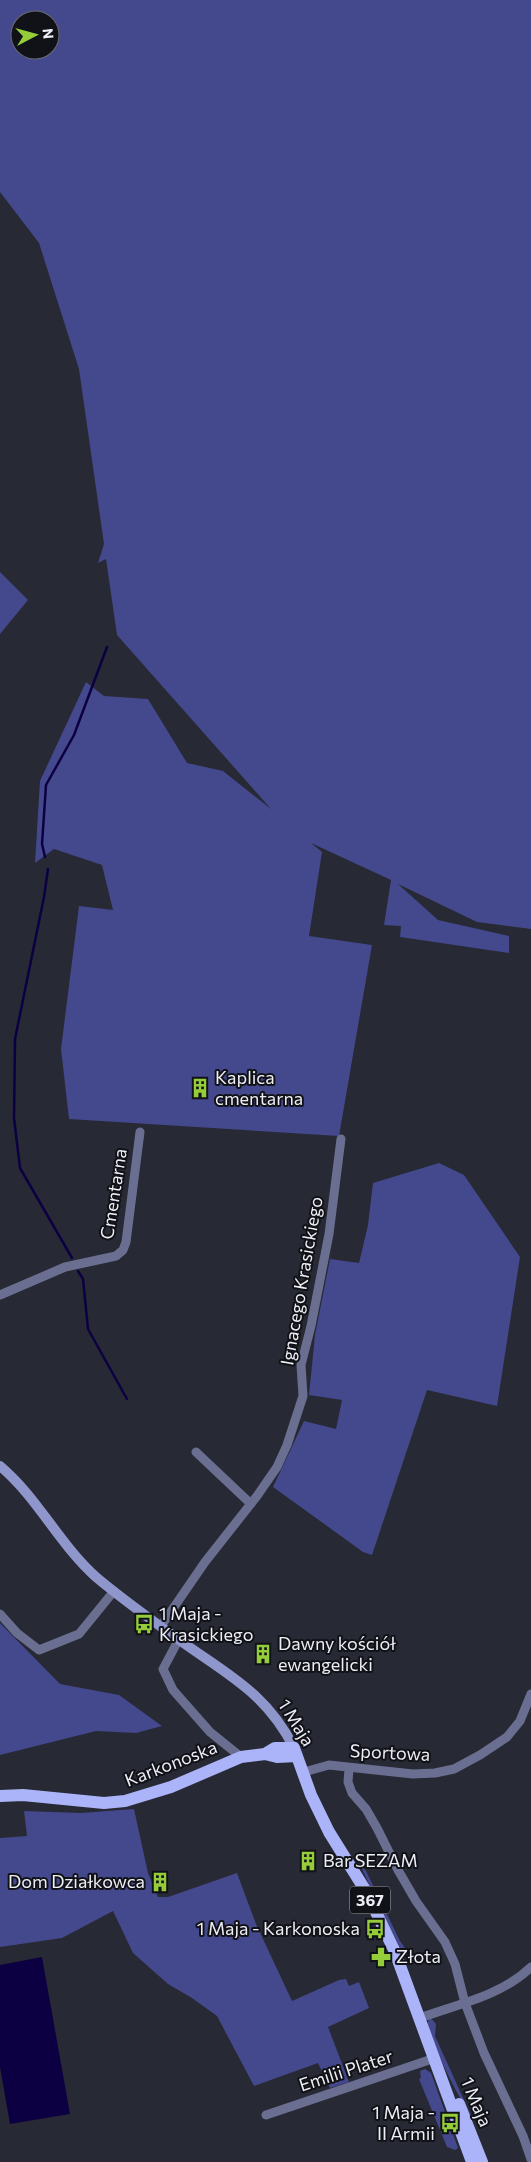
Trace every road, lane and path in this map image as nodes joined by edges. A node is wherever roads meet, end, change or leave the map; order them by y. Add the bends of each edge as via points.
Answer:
1 (140, 1132) dead end
2 (341, 1139) dead end
3 (0, 1295) edge
4 (196, 1452) dead end
5 (0, 1466) edge
6 (251, 1504) junction
7 (114, 1591) junction
8 (0, 1614) edge
9 (161, 1626) junction
10 (179, 1639) junction
11 (531, 1694) edge
12 (283, 1728) junction
13 (270, 1751) junction
14 (296, 1752) junction
15 (241, 1757) junction
16 (349, 1769) junction
17 (304, 1772) junction
18 (0, 1796) edge
19 (531, 1967) edge
20 (465, 2003) junction
21 (420, 2018) junction
22 (435, 2058) junction
23 (266, 2114) dead end
24 (531, 2159) edge
25 (472, 2162) edge
26 (482, 2162) edge

1 - 3 street, Cmentarna via 123,1250 116,1256 65,1267
2 - 6 street, Ignacego Krasickiego via 329,1234 312,1326 301,1365 303,1396 277,1467
4 - 6 street
5 - 7 street, 1 Maja / 367 via 17,1480 74,1553
6 - 9 street, Ignacego Krasickiego via 205,1562
7 - 8 street via 79,1634 39,1650
7 - 9 street, 1 Maja / 367
9 - 10 street, 1 Maja / 367
10 - 12 street, 1 Maja / 367 via 256,1694
10 - 15 street via 164,1668 173,1690 210,1732
11 - 16 street, Sportowa via 520,1721 507,1737 454,1769 412,1774
12 - 13 street via 282,1736
12 - 14 street, 1 Maja / 367
13 - 14 main road, Karkonoska via 277,1757
13 - 15 main road, Karkonoska
14 - 17 main road, 1 Maja / 367
15 - 18 main road, Karkonoska via 171,1787 126,1801 104,1803 23,1795
16 - 17 street, Sportowa via 329,1765
16 - 20 street via 348,1782 352,1793 366,1809 416,1901 445,1942 455,1964
17 - 21 main road, 1 Maja / 367 via 328,1832 367,1893 383,1926
19 - 20 street via 507,1985
20 - 21 street
20 - 24 street
21 - 22 main road, 1 Maja / 367
22 - 23 street, Emilii Plater
22 - 25 main road, 1 Maja / 367
22 - 26 main road, 1 Maja / 367 via 460,2105

